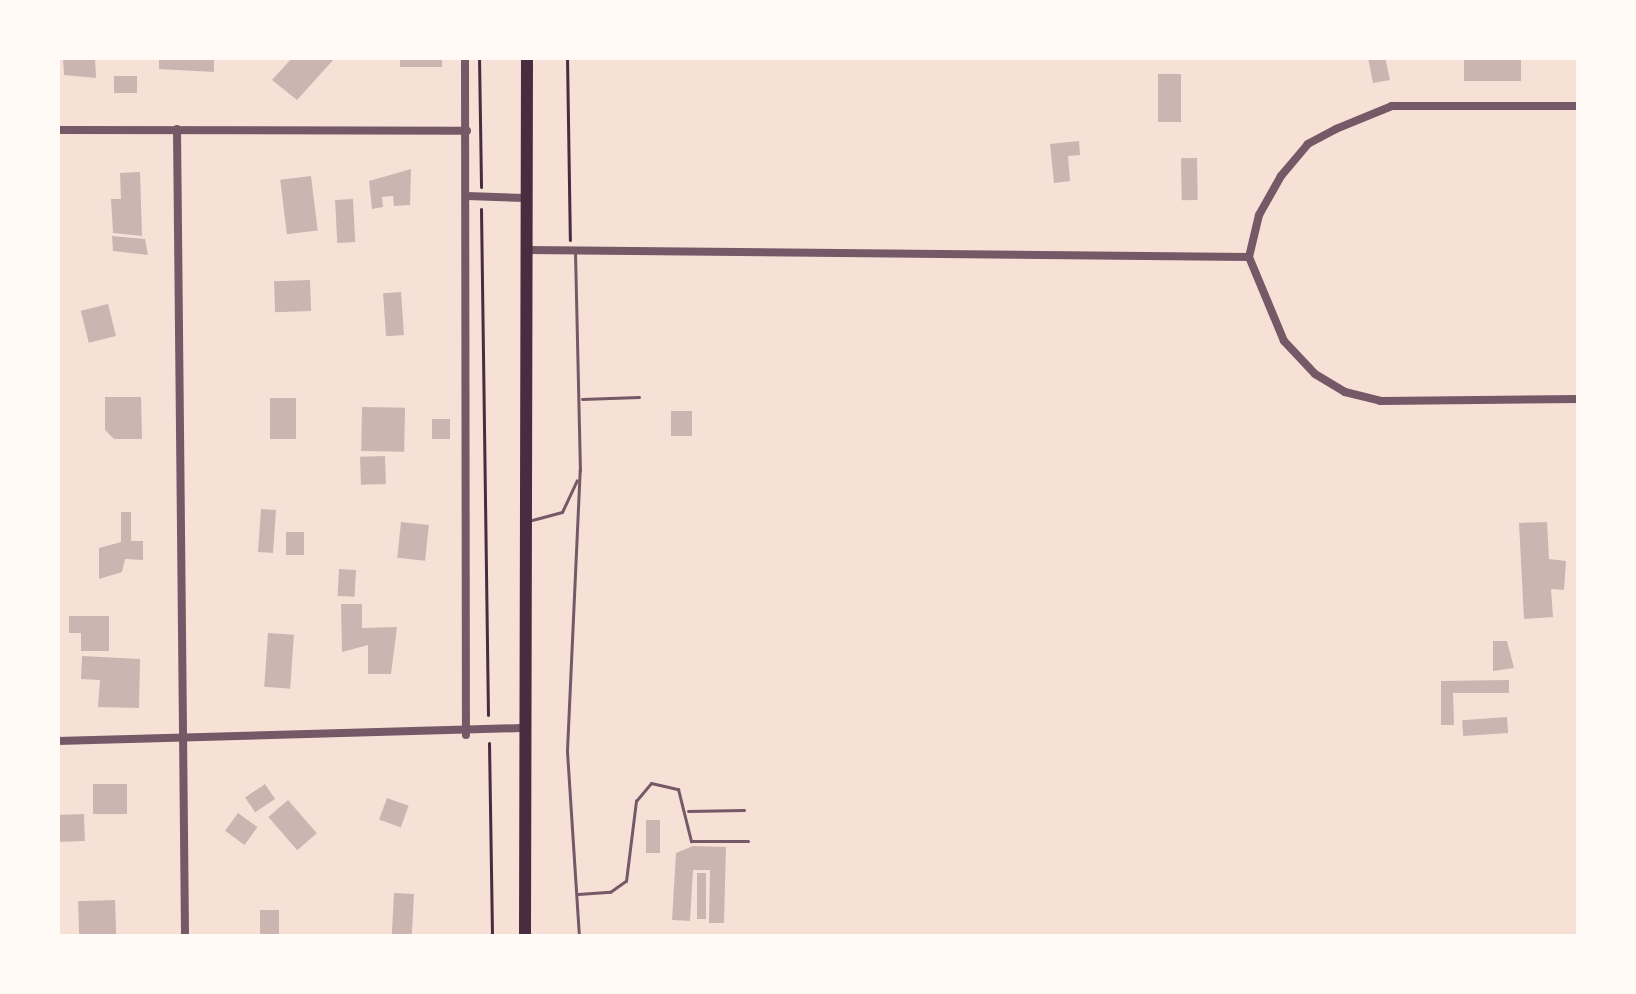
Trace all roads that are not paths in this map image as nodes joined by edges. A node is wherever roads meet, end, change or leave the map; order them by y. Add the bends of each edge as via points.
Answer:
1 (465, 57) edge
2 (527, 57) edge
3 (1579, 106) edge
4 (177, 129) junction
5 (57, 130) edge
6 (467, 131) junction
7 (467, 196) junction
8 (528, 199) junction
9 (528, 250) junction
10 (572, 250) junction
11 (1249, 256) junction
12 (639, 398) dead end
13 (580, 399) junction
14 (1579, 399) edge
15 (580, 470) junction
16 (526, 520) junction
17 (522, 728) junction
18 (466, 735) junction
19 (185, 740) junction
20 (57, 741) edge
21 (744, 810) dead end
22 (686, 811) junction
23 (748, 841) dead end
24 (576, 894) junction
25 (184, 937) edge
26 (525, 937) edge
27 (579, 937) edge

1 - 6 street
2 - 8 highway
3 - 11 street via 1392,106 1336,129 1308,144 1280,176 1258,215
4 - 5 street
4 - 6 street
4 - 19 street
6 - 7 street
7 - 8 street
7 - 18 street
8 - 9 highway
9 - 10 street
9 - 16 highway
10 - 11 street
10 - 13 lane
11 - 14 street via 1284,340 1345,392 1380,401
12 - 13 lane
13 - 15 lane
15 - 16 lane via 562,512
15 - 24 lane via 567,750
16 - 17 highway
17 - 18 street
17 - 26 highway
18 - 19 street
19 - 20 street
19 - 25 street
21 - 22 lane
22 - 23 lane via 691,841
22 - 24 lane via 667,782 641,790 626,881 610,892
24 - 27 lane

